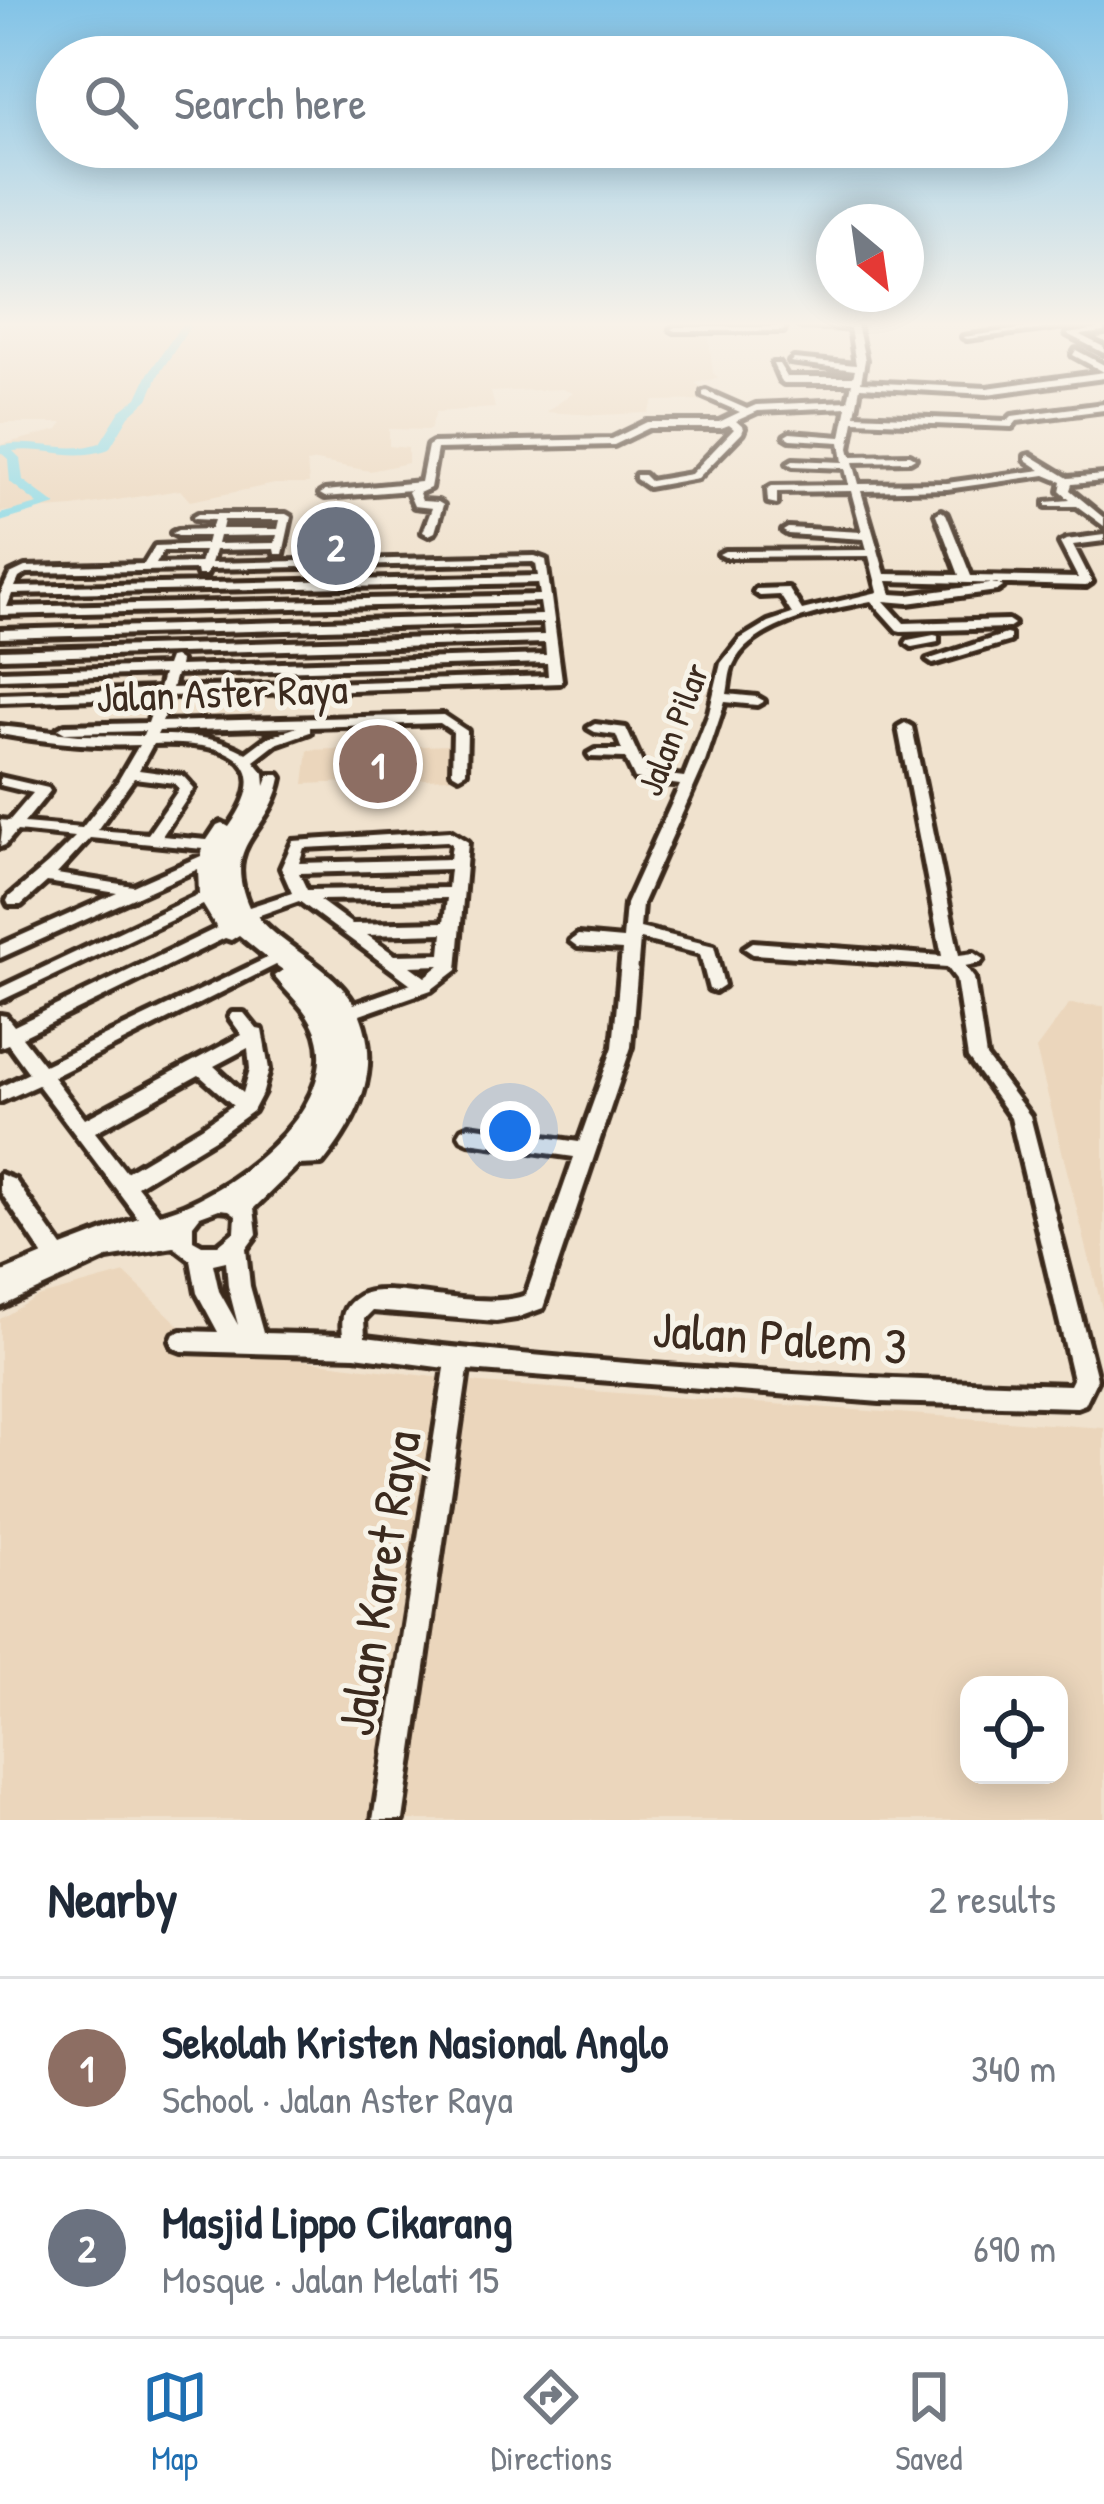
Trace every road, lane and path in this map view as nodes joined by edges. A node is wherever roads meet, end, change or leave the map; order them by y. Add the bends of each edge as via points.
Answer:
1 (740, 409) edge
2 (760, 409) edge
3 (835, 409) edge
4 (1089, 409) edge
5 (745, 411) junction
6 (852, 411) junction
7 (730, 421) junction
8 (790, 436) dead end
9 (847, 440) junction
10 (549, 442) junction
11 (726, 444) junction
12 (746, 447) dead end
13 (910, 458) dead end
14 (1030, 458) dead end
15 (518, 460) dead end
16 (850, 462) junction
17 (793, 464) dead end
18 (996, 466) dead end
19 (1051, 472) junction
20 (1017, 476) junction
21 (640, 477) dead end
22 (1104, 478) edge
23 (1066, 482) junction
24 (426, 484) junction
25 (856, 487) junction
26 (325, 494) dead end
27 (773, 502) dead end
28 (1081, 503) junction
29 (1050, 504) dead end
30 (1098, 511) edge
31 (941, 514) dead end
32 (198, 517) dead end
33 (220, 517) junction
34 (1104, 523) edge
35 (788, 531) dead end
36 (429, 532) dead end
37 (178, 533) dead end
38 (870, 536) junction
39 (1104, 538) edge
40 (213, 540) junction
41 (873, 553) junction
42 (725, 554) dead end
43 (369, 562) junction
44 (205, 565) junction
45 (149, 566) junction
46 (883, 577) junction
47 (544, 579) junction
48 (966, 579) junction
49 (1014, 580) junction
50 (366, 582) junction
51 (197, 586) junction
52 (9, 592) junction
53 (760, 592) dead end
54 (546, 598) junction
55 (878, 598) junction
56 (364, 601) junction
57 (192, 606) junction
58 (0, 610) edge
59 (798, 614) junction
60 (548, 619) junction
61 (361, 625) junction
62 (918, 626) junction
63 (184, 630) junction
64 (955, 630) junction
65 (0, 634) edge
66 (551, 639) junction
67 (934, 639) junction
68 (913, 643) dead end
69 (358, 645) junction
70 (977, 647) junction
71 (177, 650) junction
72 (0, 654) edge
73 (952, 654) junction
74 (553, 658) junction
75 (933, 660) dead end
76 (356, 665) junction
77 (170, 671) junction
78 (0, 675) edge
79 (353, 690) junction
80 (163, 694) junction
81 (720, 697) junction
82 (0, 698) edge
83 (757, 701) dead end
84 (349, 721) junction
85 (329, 722) junction
86 (905, 727) dead end
87 (595, 728) dead end
88 (1, 733) edge
89 (148, 738) junction
90 (188, 741) junction
91 (595, 754) dead end
92 (629, 754) junction
93 (247, 759) junction
94 (459, 772) dead end
95 (130, 773) junction
96 (0, 781) edge
97 (688, 782) junction
98 (7, 826) edge
99 (83, 835) junction
100 (151, 841) junction
101 (0, 842) edge
102 (218, 849) junction
103 (458, 864) junction
104 (290, 868) junction
105 (46, 877) junction
106 (73, 880) junction
107 (131, 890) junction
108 (456, 893) junction
109 (301, 896) junction
110 (206, 897) junction
111 (7, 904) edge
112 (235, 921) junction
113 (453, 927) junction
114 (349, 930) junction
115 (631, 938) junction
116 (578, 941) dead end
117 (753, 948) dead end
118 (0, 952) edge
119 (451, 959) junction
120 (392, 961) junction
121 (268, 964) junction
122 (964, 966) junction
123 (715, 985) dead end
124 (425, 986) junction
125 (0, 995) edge
126 (238, 1017) dead end
127 (338, 1017) junction
128 (4, 1032) edge
129 (256, 1035) junction
130 (200, 1065) junction
131 (43, 1073) junction
132 (0, 1095) edge
133 (246, 1106) junction
134 (85, 1128) junction
135 (469, 1134) dead end
136 (586, 1150) junction
137 (0, 1182) edge
138 (126, 1182) junction
139 (218, 1200) junction
140 (242, 1207) junction
141 (153, 1222) junction
142 (183, 1227) junction
143 (235, 1247) junction
144 (201, 1255) junction
145 (59, 1261) junction
146 (0, 1283) edge
147 (0, 1297) edge
148 (182, 1341) dead end
149 (245, 1341) junction
150 (355, 1346) junction
151 (458, 1359) junction
152 (388, 1820) edge

1 - 5 street
2 - 5 street
3 - 6 street
4 - 6 street via 1012,424
5 - 7 street
6 - 9 street
7 - 10 street via 647,424 617,441
7 - 11 street via 740,428
8 - 9 street
9 - 16 street
10 - 15 street
10 - 24 street via 431,446
11 - 12 street
11 - 21 street via 691,478 647,484
13 - 16 street
14 - 19 street
16 - 17 street
16 - 25 street
18 - 20 street
19 - 20 street
19 - 23 street
20 - 25 street
22 - 23 street
23 - 28 street via 1065,491
24 - 26 street
24 - 36 street via 413,492 419,505 438,505
25 - 27 street via 772,489
25 - 38 street
28 - 29 street
28 - 30 street
30 - 34 street
31 - 48 street
32 - 33 street
33 - 40 street
33 - 40 street via 284,513 281,544
35 - 38 street
37 - 40 street
38 - 41 street
39 - 49 street via 1066,543 1088,582
40 - 44 street
40 - 45 street via 155,550
41 - 42 street
41 - 46 street
43 - 44 street
43 - 47 street via 539,560
43 - 50 street
44 - 45 street
44 - 51 street
45 - 52 street via 20,571
46 - 48 street
46 - 55 street
47 - 50 street
47 - 54 street
48 - 49 street
49 - 55 street, Jalan Pilar via 949,595
50 - 51 street
50 - 56 street
51 - 52 street
51 - 57 street
52 - 58 street
53 - 59 street via 784,591
54 - 56 street
54 - 60 street
55 - 59 street, Jalan Pilar
55 - 62 street via 901,627
56 - 57 street
56 - 61 street
57 - 58 street
57 - 63 street
59 - 81 street, Jalan Pilar via 744,642 727,663
60 - 61 street
60 - 66 street
61 - 63 street
61 - 69 street
62 - 64 street
62 - 67 street
63 - 65 street
63 - 71 street
64 - 70 street
64 - 70 street via 1007,626
66 - 69 street
66 - 74 street
67 - 68 street
67 - 73 street
69 - 71 street
69 - 76 street
70 - 73 street
71 - 72 street
71 - 77 street
73 - 75 street
74 - 76 street
74 - 79 street via 553,682
76 - 77 street
76 - 79 street
77 - 78 street
77 - 80 street
79 - 80 street
79 - 84 street
80 - 82 street
80 - 89 street
81 - 83 street
81 - 97 street, Jalan Pilar
84 - 85 street, Jalan Aster Raya
84 - 94 street, Jalan Aster Raya via 442,719 460,731
85 - 89 street, Jalan Aster Raya
85 - 90 street
85 - 93 street via 280,736
86 - 122 street
87 - 92 street via 621,731
88 - 89 street, Jalan Aster Raya
88 - 89 street, Jalan Aster Raya
89 - 90 street
89 - 95 street
89 - 102 street via 210,750 243,769 249,788
90 - 93 street
91 - 92 street
92 - 97 street via 640,776
93 - 102 street via 269,781
95 - 99 street
95 - 100 street via 178,779 188,788
96 - 98 street via 44,791
97 - 115 street, Jalan Pilar via 640,887
98 - 99 street
98 - 101 street
99 - 100 street
99 - 105 street
100 - 102 street
102 - 107 street
102 - 110 street
102 - 112 street via 216,885
103 - 104 street
103 - 104 street via 456,836 304,842
103 - 108 street
104 - 109 street
105 - 106 street
105 - 111 street
106 - 107 street
106 - 111 street
107 - 118 street
108 - 109 street
108 - 113 street
109 - 112 street
109 - 114 street
110 - 112 street
110 - 125 street
112 - 121 street
112 - 127 street
112 - 128 street
113 - 114 street
113 - 119 street
114 - 120 street
115 - 116 street
115 - 123 street via 708,950
115 - 136 street, Jalan Pilar via 622,1047
117 - 122 street
119 - 120 street
119 - 124 street via 443,976
120 - 124 street
121 - 127 street
121 - 131 street
122 - 151 street, Jalan Palem 3 via 977,1058 1020,1116 1085,1379 1077,1396 880,1391
124 - 127 street
126 - 129 street
127 - 139 street via 318,1105 279,1156
127 - 140 street via 360,1046 354,1100 315,1158 295,1157
128 - 131 street
129 - 130 street
129 - 133 street via 259,1068
130 - 133 street
130 - 134 street
131 - 132 street
131 - 134 street
133 - 138 street
134 - 138 street
135 - 136 street
136 - 150 street, Jalan Pilar via 535,1301 481,1310 368,1302 352,1316
137 - 145 street
138 - 141 street
139 - 140 street
139 - 142 street via 200,1205
140 - 143 street via 249,1226
141 - 142 street
141 - 145 street
142 - 144 street via 187,1249
142 - 145 street
143 - 144 street
143 - 149 street
144 - 149 street via 208,1293
145 - 146 street
145 - 147 street
148 - 149 street
149 - 150 street
150 - 151 street
151 - 152 street, Jalan Karet Raya

